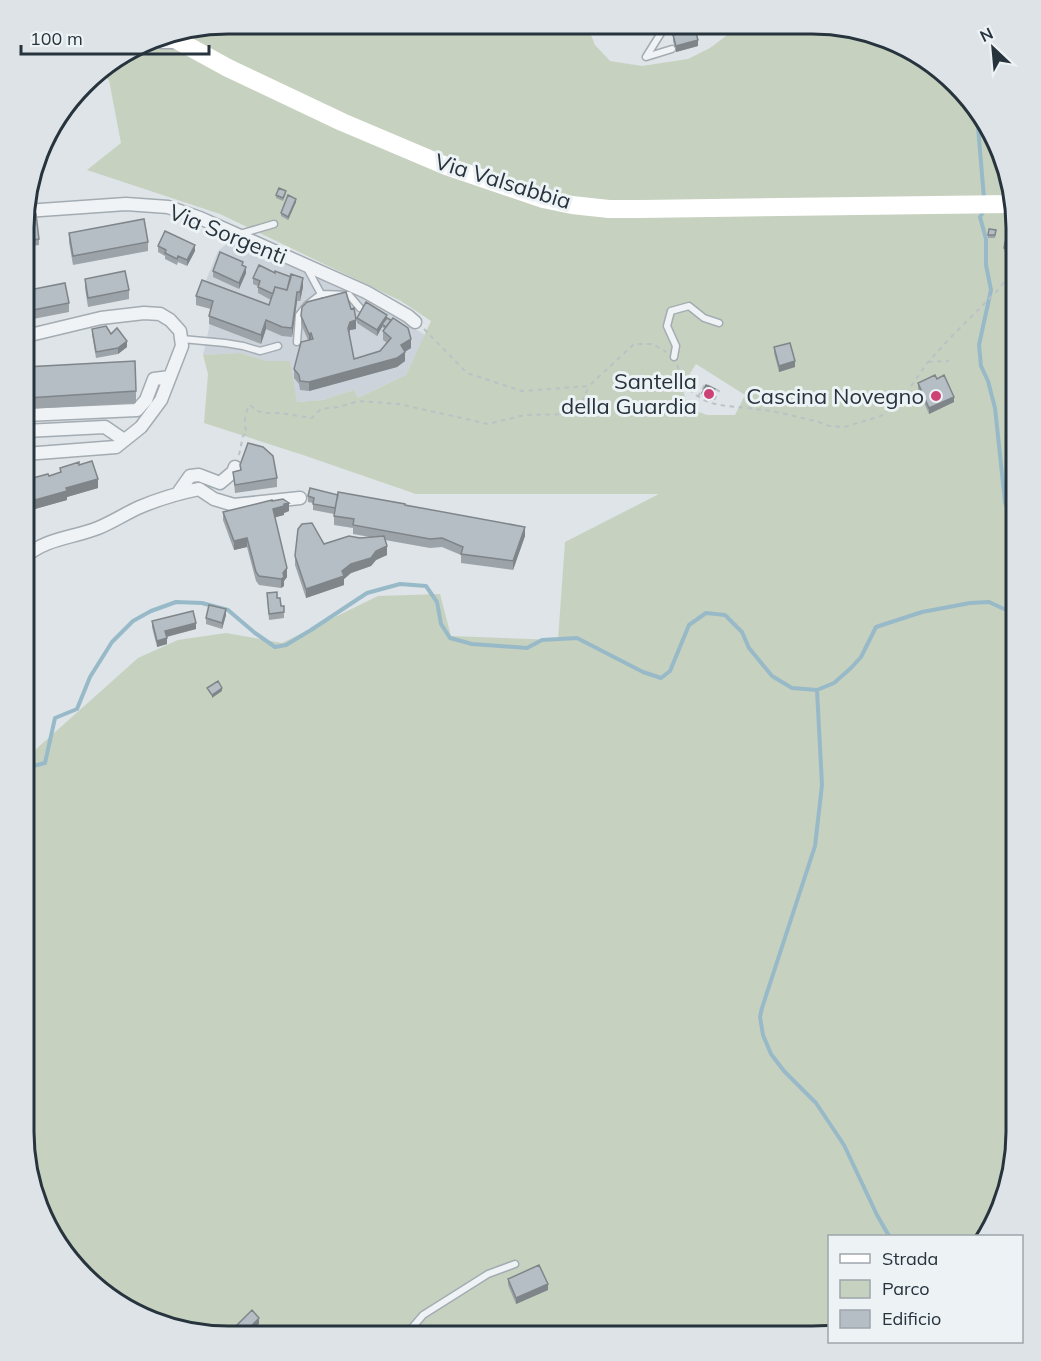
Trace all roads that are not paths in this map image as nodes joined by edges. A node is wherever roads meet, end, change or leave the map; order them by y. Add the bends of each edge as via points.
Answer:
1 (660, 34) edge
2 (180, 41) edge
3 (184, 43) junction
4 (165, 45) edge
5 (672, 49) dead end
6 (1005, 204) edge
7 (35, 210) edge
8 (274, 224) dead end
9 (236, 234) junction
10 (305, 265) junction
11 (321, 294) junction
12 (360, 308) edge
13 (719, 323) dead end
14 (420, 326) road end
15 (34, 334) edge
16 (181, 339) junction
17 (297, 342) dead end
18 (278, 346) dead end
19 (674, 357) road end
20 (170, 377) junction
21 (34, 415) edge
22 (34, 431) edge
23 (124, 440) junction
24 (34, 453) edge
25 (235, 467) road end
26 (178, 494) junction
27 (300, 498) dead end
28 (34, 550) edge
29 (515, 1264) dead end
30 (414, 1326) edge

1 - 5 lane via 646,57
2 - 3 main road, Via Valsabbia
3 - 4 lane
3 - 6 main road, Via Valsabbia via 342,122 446,166 572,205 609,209
7 - 9 street, Via Sorgenti via 126,204 168,207
8 - 9 lane
9 - 10 street, Via Sorgenti
10 - 11 lane
10 - 14 street, Via Sorgenti via 366,292
11 - 12 lane via 349,295
11 - 17 lane via 299,315
13 - 19 lane via 704,318 689,306 671,311 667,326 676,346
15 - 16 street via 101,318 144,313 170,320
16 - 18 lane via 260,351
16 - 20 street
20 - 21 street via 154,380 137,410
20 - 23 street via 161,400 141,427
22 - 23 street via 105,427
23 - 24 street via 116,447
25 - 26 street via 220,483 199,475 190,476
26 - 27 street via 199,489 234,506
26 - 28 street
29 - 30 lane via 488,1274 423,1315

